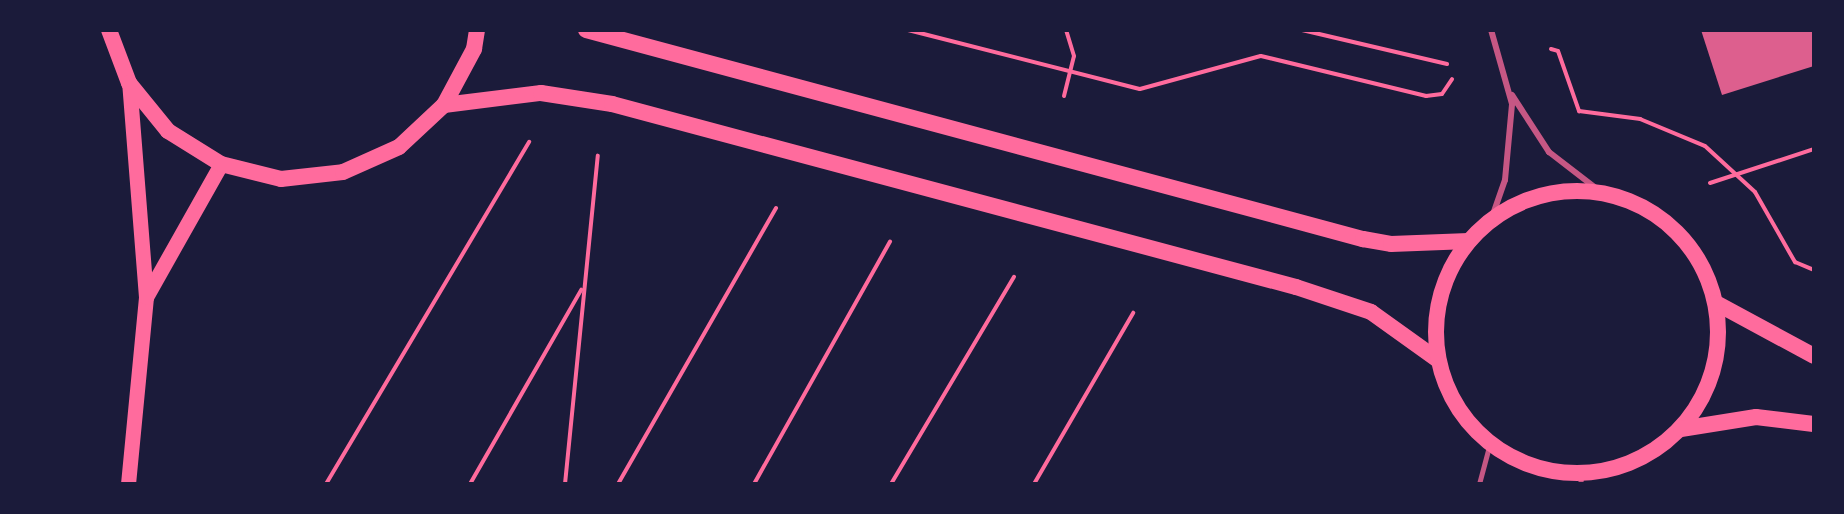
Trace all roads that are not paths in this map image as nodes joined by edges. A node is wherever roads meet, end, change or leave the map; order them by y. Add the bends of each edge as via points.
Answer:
1 (110, 30) edge
2 (477, 30) edge
3 (586, 30) edge
4 (1491, 30) edge
5 (129, 83) junction
6 (1511, 95) junction
7 (444, 105) junction
8 (221, 164) junction
9 (1602, 194) junction
10 (1491, 220) junction
11 (1469, 241) junction
12 (146, 297) junction
13 (1716, 303) junction
14 (1814, 356) edge
15 (1438, 360) junction
16 (1814, 424) edge
17 (1681, 429) junction
18 (1490, 443) junction
19 (1581, 479) edge
20 (128, 484) edge
21 (1479, 484) edge

1 - 5 highway
2 - 7 highway via 474,49
3 - 11 highway via 1363,239 1391,244
4 - 6 street
5 - 8 highway via 168,131
5 - 12 main road
6 - 9 street via 1549,152
6 - 10 street via 1508,160
7 - 8 highway via 399,147 343,172 281,179
7 - 15 highway via 541,93 612,104 1296,287 1371,312
8 - 12 main road
9 - 10 highway via 1583,189 1536,196
9 - 13 highway via 1628,199 1669,223 1699,260
10 - 11 highway
11 - 15 highway via 1446,277 1436,318
12 - 20 main road
13 - 14 highway
13 - 17 highway via 1718,349 1706,392
15 - 18 highway via 1449,392
16 - 17 highway via 1756,417
17 - 19 highway via 1652,453
18 - 19 highway via 1550,471
18 - 21 lane

